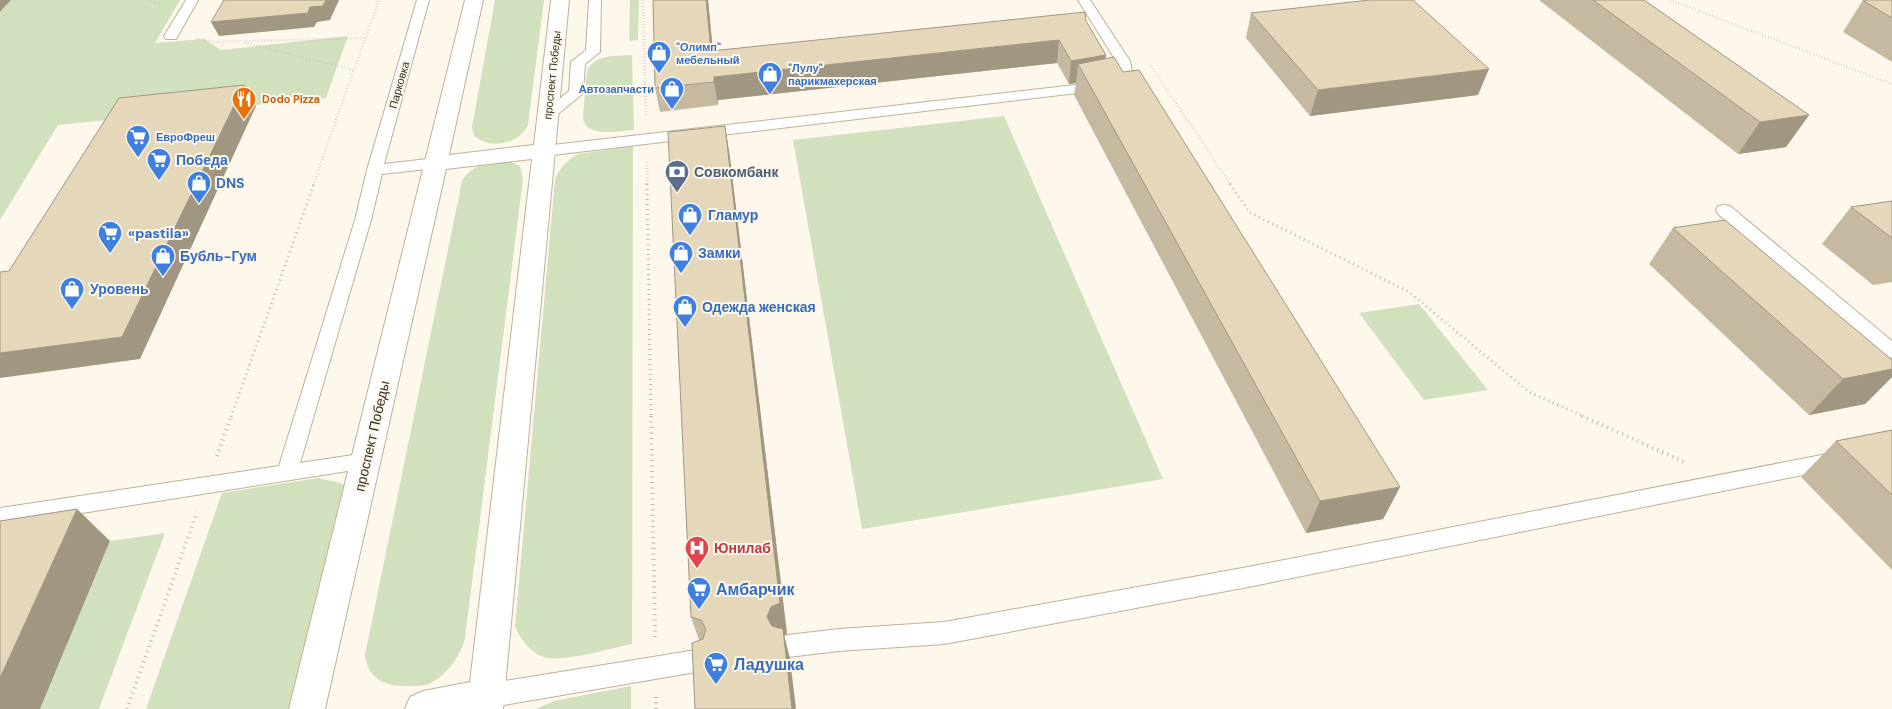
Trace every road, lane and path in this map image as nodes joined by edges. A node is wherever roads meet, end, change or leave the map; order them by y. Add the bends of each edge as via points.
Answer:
1 (147, 0) edge
2 (152, 0) edge
3 (192, 0) edge
4 (379, 0) edge
5 (423, 0) edge
6 (474, 0) edge
7 (560, 0) edge
8 (595, 0) edge
9 (643, 0) edge
10 (1084, 0) edge
11 (1670, 0) edge
12 (171, 36) joint
13 (366, 38) junction
14 (240, 41) junction
15 (1147, 61) dead end
16 (354, 70) junction
17 (1892, 84) edge
18 (548, 115) junction
19 (646, 139) junction
20 (544, 151) junction
21 (436, 163) junction
22 (376, 170) junction
23 (1724, 210) dead end
24 (1892, 351) edge
25 (1854, 456) edge
26 (366, 461) junction
27 (287, 473) junction
28 (1727, 482) junction
29 (207, 486) junction
30 (0, 517) edge
31 (788, 646) dead end
32 (702, 660) edge
33 (655, 668) junction
34 (486, 703) edge
35 (127, 709) edge
36 (307, 709) edge
37 (423, 709) edge
38 (656, 709) edge

1 - 2 path
3 - 12 lane
4 - 13 path
5 - 22 lane, Парковка
6 - 21 main road, проспект Победы
7 - 18 main road, проспект Победы
8 - 18 lane via 593,52 578,62 576,92
9 - 19 path
10 - 19 lane via 1123,61 1125,72 1114,81 1094,87
11 - 17 path
12 - 14 path via 216,42
13 - 14 path
13 - 16 path
14 - 16 path
15 - 28 path via 1249,212 1409,292 1529,392
16 - 29 path
18 - 20 main road, проспект Победы
19 - 20 lane
19 - 33 path
20 - 21 main road
20 - 34 main road, проспект Победы
21 - 22 lane
21 - 26 main road, проспект Победы
22 - 27 lane, Парковка
23 - 24 lane
25 - 28 lane
26 - 27 lane
26 - 36 main road, проспект Победы
27 - 29 lane
28 - 31 lane via 1248,577 944,633
29 - 30 lane
29 - 35 path
32 - 33 lane
33 - 34 lane
33 - 38 path
34 - 37 main road

